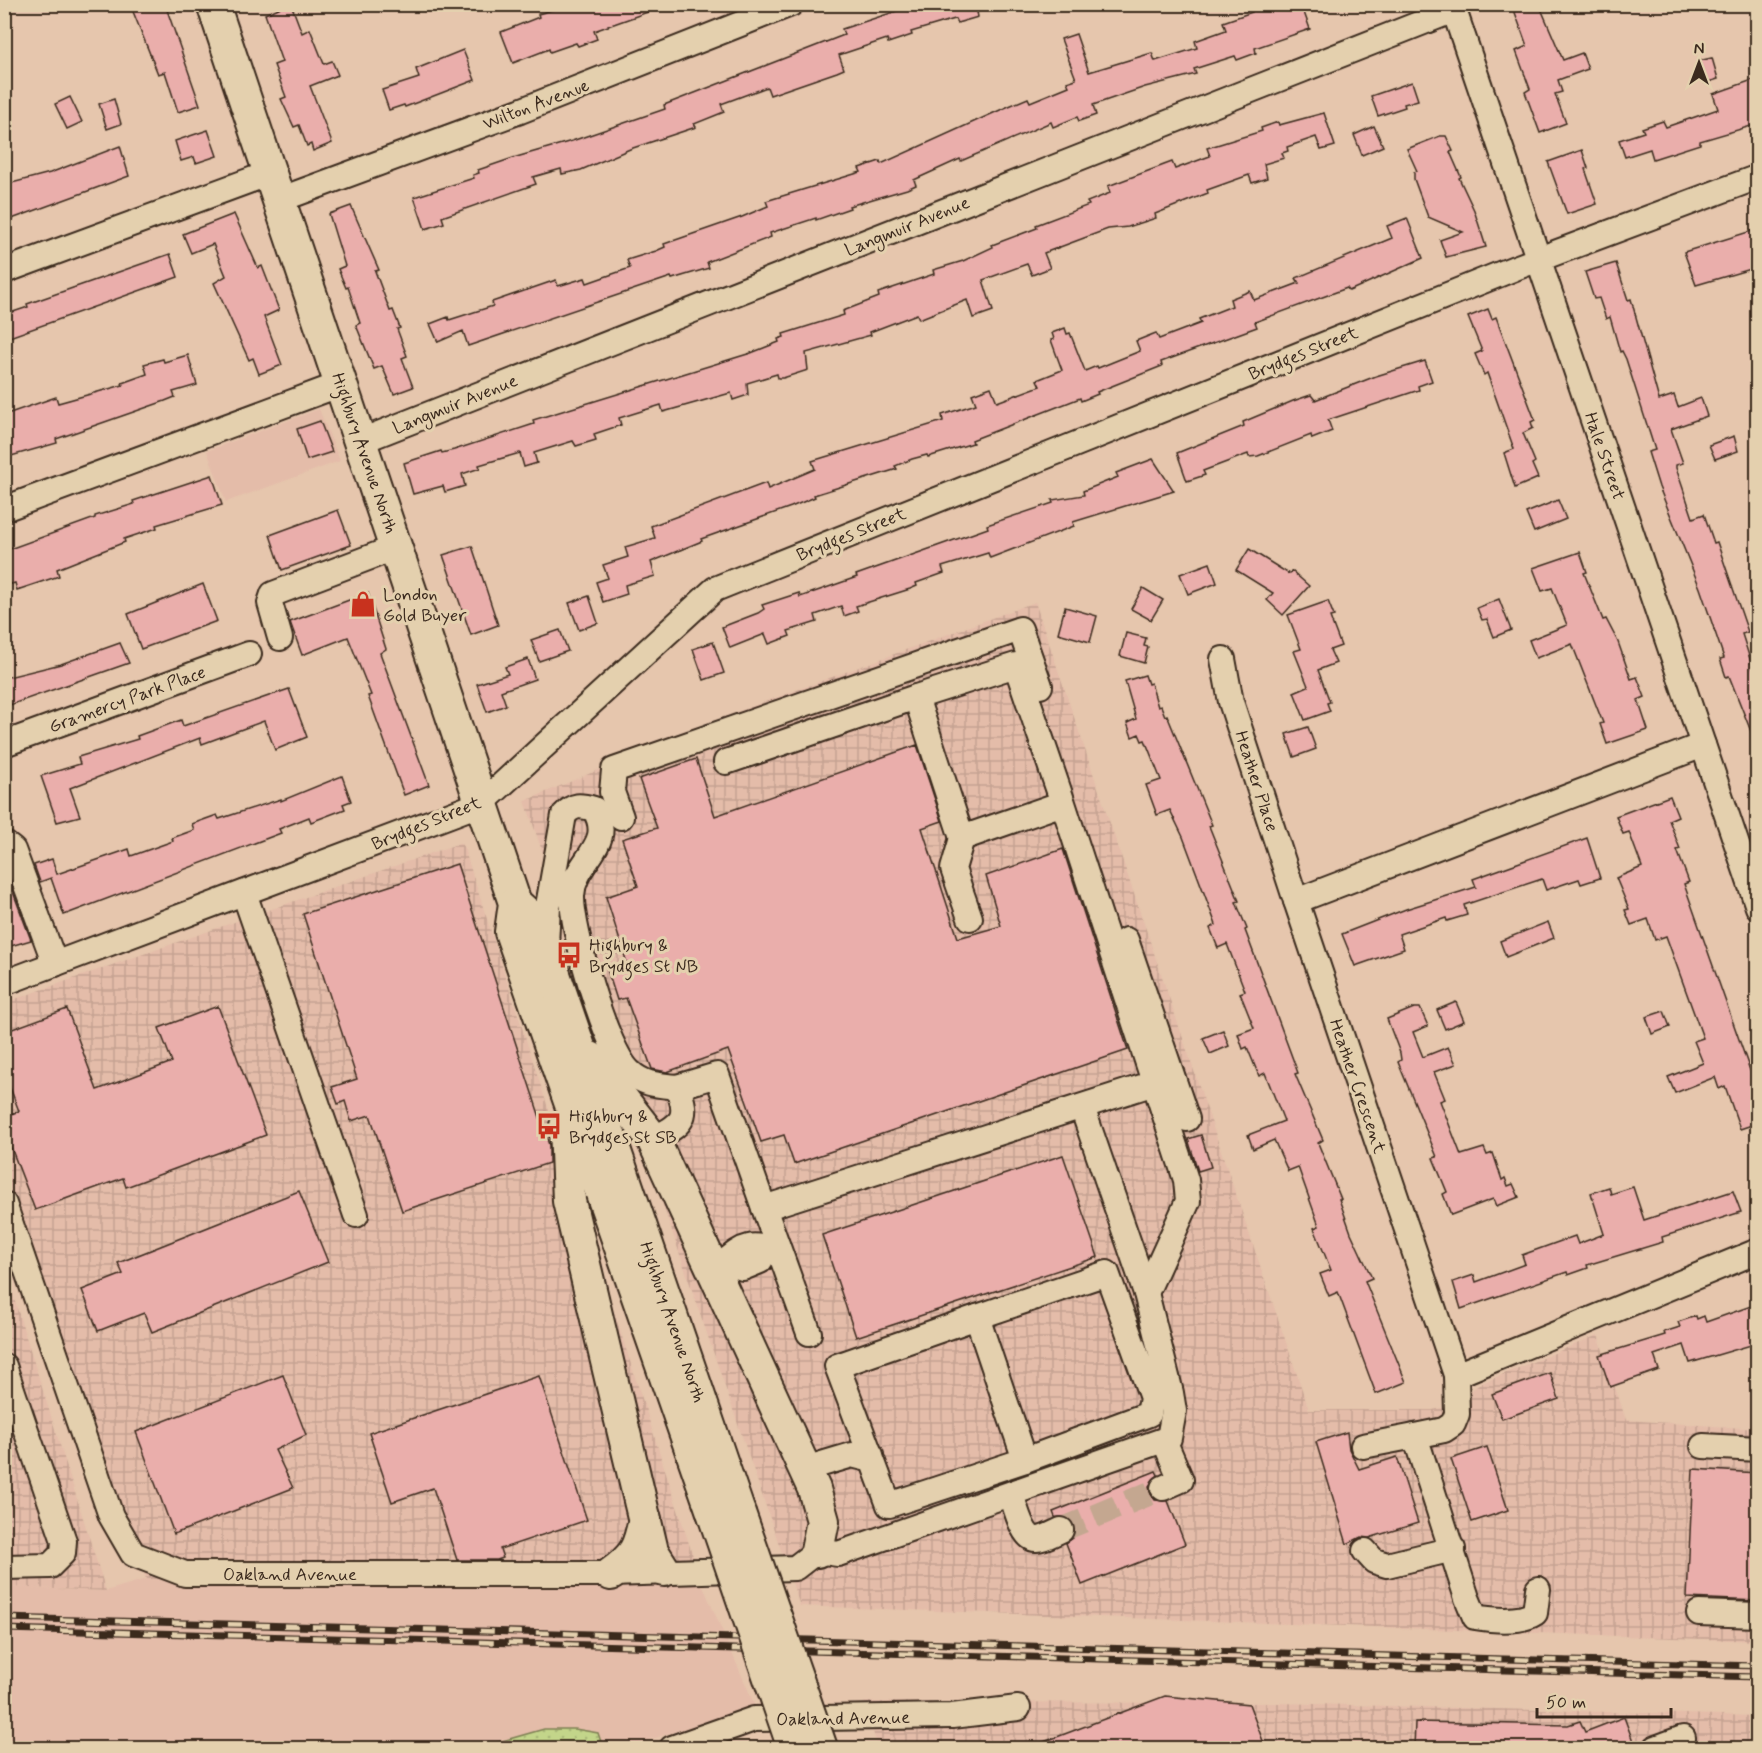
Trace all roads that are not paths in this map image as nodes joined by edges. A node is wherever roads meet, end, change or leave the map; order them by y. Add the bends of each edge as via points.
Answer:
1 (213, 4) edge
2 (792, 4) edge
3 (1453, 7) edge
4 (1758, 177) edge
5 (274, 187) junction
6 (1538, 259) junction
7 (4, 271) edge
8 (341, 384) junction
9 (361, 441) junction
10 (4, 508) edge
11 (397, 547) junction
12 (280, 638) dead end
13 (249, 654) dead end
14 (1223, 659) dead end
15 (916, 698) junction
16 (4, 744) edge
17 (1703, 745) junction
18 (726, 762) dead end
19 (612, 792) junction
20 (482, 803) junction
21 (1063, 804) junction
22 (580, 805) junction
23 (621, 817) dead end
24 (962, 838) junction
25 (4, 843) edge
26 (244, 893) junction
27 (1296, 901) junction
28 (515, 903) junction
29 (1758, 907) edge
30 (970, 918) dead end
31 (546, 951) junction
32 (55, 964) junction
33 (4, 983) edge
34 (575, 1039) junction
35 (1163, 1079) junction
36 (565, 1092) junction
37 (679, 1093) junction
38 (1082, 1107) junction
39 (1187, 1119) dead end
40 (653, 1139) junction
41 (4, 1204) edge
42 (764, 1208) junction
43 (356, 1215) dead end
44 (771, 1247) junction
45 (1758, 1251) edge
46 (720, 1266) junction
47 (1146, 1293) junction
48 (977, 1317) junction
49 (809, 1333) dead end
50 (4, 1366) edge
51 (1456, 1375) junction
52 (1415, 1436) junction
53 (1164, 1440) junction
54 (1363, 1446) dead end
55 (1703, 1446) dead end
56 (1758, 1449) edge
57 (867, 1456) junction
58 (1025, 1460) junction
59 (808, 1477) junction
60 (1163, 1488) tunnel mouth
61 (1011, 1494) junction
62 (726, 1513) junction
63 (645, 1519) junction
64 (1061, 1530) tunnel mouth
65 (1453, 1549) junction
66 (817, 1551) junction
67 (1365, 1551) dead end
68 (4, 1567) edge
69 (664, 1570) junction
70 (611, 1574) junction
71 (1538, 1589) dead end
72 (1699, 1613) dead end
73 (1758, 1615) edge
74 (1018, 1708) dead end
75 (1683, 1738) dead end
76 (674, 1748) edge
77 (794, 1749) edge
78 (821, 1749) edge
79 (1656, 1749) edge

1 - 5 main road, Highbury Avenue North
2 - 5 street, Wilton Avenue via 520,111
3 - 6 street, Hale Street
3 - 9 street, Langmuir Avenue
4 - 6 street, Brydges Street
5 - 7 street, Wilton Avenue
5 - 8 main road, Highbury Avenue North
6 - 17 street, Hale Street
6 - 20 street, Brydges Street via 715,589
8 - 9 main road, Highbury Avenue North
8 - 10 street
9 - 11 main road, Highbury Avenue North
11 - 12 street via 273,594 270,603
11 - 20 main road, Highbury Avenue North
13 - 16 street, Gramercy Park Place
14 - 27 street, Heather Place via 1231,702
15 - 18 street
15 - 21 street via 1016,665
15 - 24 street
17 - 27 street
17 - 29 street, Hale Street
19 - 22 street
19 - 23 street
19 - 35 street via 614,770 1020,629
20 - 26 street, Brydges Street
20 - 28 main road, Highbury Avenue North
21 - 24 street
21 - 35 street
22 - 31 street via 564,815 548,906
22 - 37 street via 594,809 602,837 576,877 572,905 609,1041 629,1071 646,1083
24 - 30 street via 953,869
25 - 32 street via 13,850
26 - 32 street, Brydges Street
26 - 43 street
27 - 51 street, Heather Crescent
28 - 31 main road, Highbury Avenue North via 536,922
28 - 36 main road, Highbury Avenue North via 511,932
31 - 34 main road, Highbury Avenue North
32 - 33 street, Brydges Street
34 - 40 main road
34 - 62 main road, Highbury Avenue North
35 - 38 street
35 - 39 street
35 - 47 street via 1188,1201
36 - 62 main road, Highbury Avenue North
36 - 63 main road via 569,1201
37 - 40 street via 684,1112 681,1120 674,1129
37 - 42 street via 718,1079
38 - 42 street
38 - 47 street
40 - 46 main road
41 - 70 street, Oakland Avenue via 111,1516 133,1554 185,1574
42 - 44 street
44 - 46 street via 760,1261 743,1268
44 - 49 street
45 - 51 street
46 - 59 main road
47 - 53 street via 1174,1411 1169,1438
48 - 57 street via 837,1366
48 - 58 street
48 - 58 street via 1107,1273 1152,1398 1149,1414
50 - 68 street via 64,1541 63,1553 50,1566
51 - 52 street, Heather Crescent via 1457,1414 1453,1424 1444,1430
52 - 54 street
52 - 65 street
53 - 60 street via 1181,1480
53 - 61 street
55 - 56 street
57 - 58 street via 889,1505
57 - 59 street via 858,1467
59 - 66 main road via 823,1521
61 - 64 street via 1025,1533 1031,1538
61 - 66 street via 838,1554
62 - 77 main road, Highbury Avenue North, bridge
62 - 78 main road, Highbury Avenue North, bridge
63 - 69 main road via 652,1551
63 - 70 main road via 639,1548
65 - 67 street via 1387,1565 1374,1561
65 - 71 street via 1475,1617 1527,1618 1535,1613
66 - 69 street, Oakland Avenue via 795,1568
69 - 70 street, Oakland Avenue
72 - 73 street
74 - 76 street, Oakland Avenue via 952,1716 754,1719
75 - 79 street

